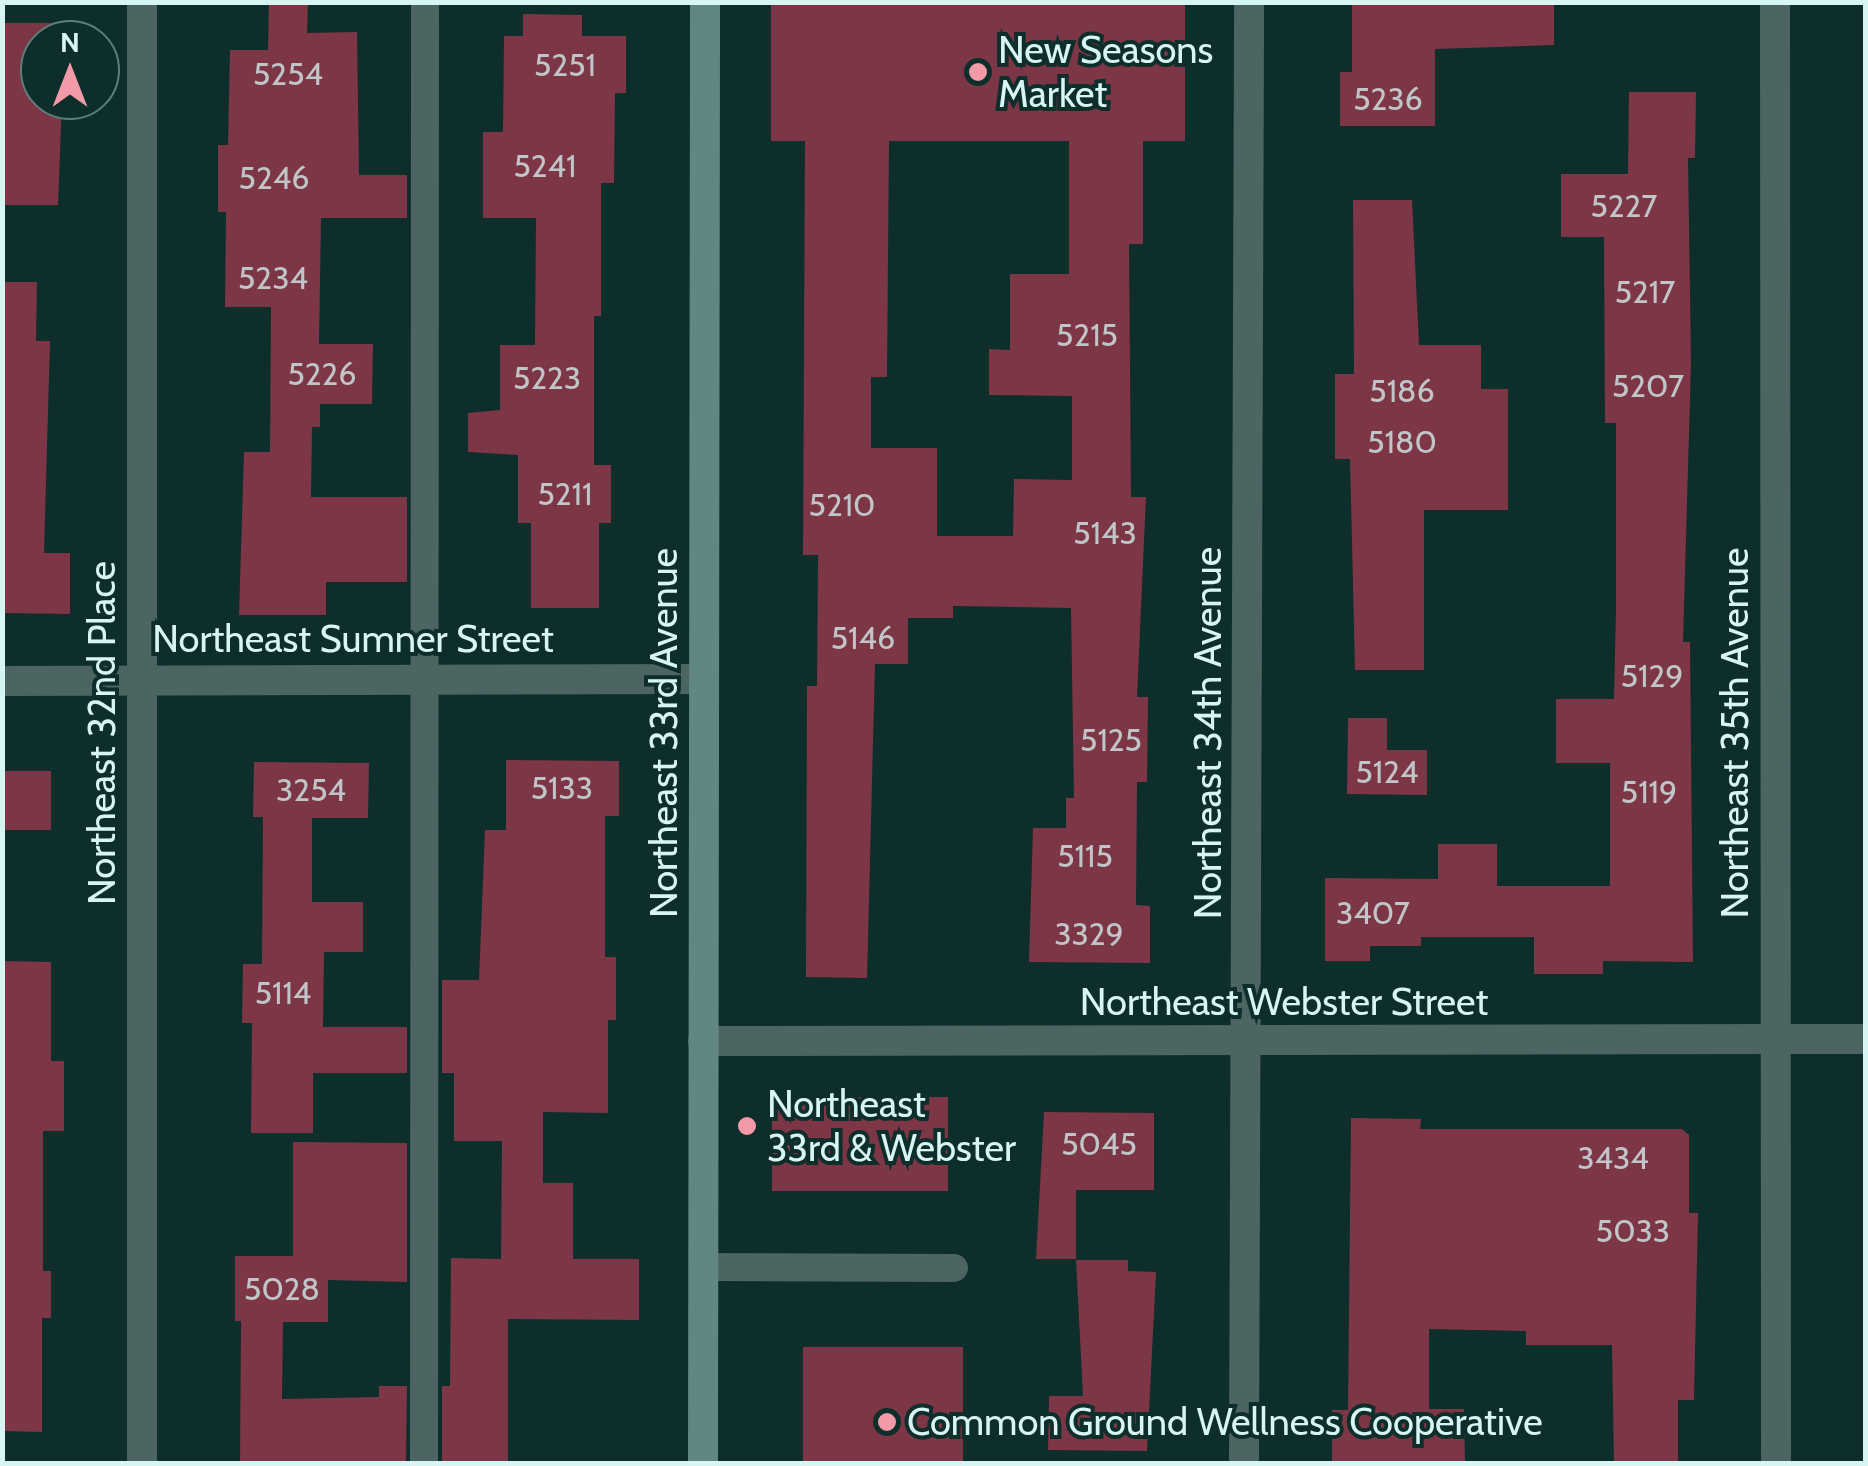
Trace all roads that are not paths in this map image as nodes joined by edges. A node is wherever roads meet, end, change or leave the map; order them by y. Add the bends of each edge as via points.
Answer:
1 (142, 2) edge
2 (425, 2) edge
3 (705, 2) edge
4 (1249, 2) edge
5 (1775, 2) edge
6 (425, 678) junction
7 (704, 679) junction
8 (142, 680) junction
9 (2, 681) edge
10 (1866, 1039) edge
11 (1776, 1040) junction
12 (703, 1041) junction
13 (1248, 1042) junction
14 (703, 1267) junction
15 (954, 1268) dead end
16 (142, 1464) edge
17 (424, 1464) edge
18 (702, 1464) edge
19 (1244, 1464) edge
20 (1776, 1464) edge

1 - 8 street, Northeast 32nd Place
2 - 6 lane
3 - 7 main road, Northeast 33rd Avenue
4 - 13 street, Northeast 34th Avenue
5 - 11 street, Northeast 35th Avenue
6 - 7 street, Northeast Sumner Street
6 - 8 street, Northeast Sumner Street
6 - 17 lane
7 - 12 main road, Northeast 33rd Avenue
8 - 9 street, Northeast Sumner Street
8 - 16 street, Northeast 32nd Place
10 - 11 street, Northeast Webster Street
11 - 13 street, Northeast Webster Street
11 - 20 street, Northeast 35th Avenue
12 - 13 street, Northeast Webster Street
12 - 14 main road, Northeast 33rd Avenue
13 - 19 street, Northeast 34th Avenue
14 - 15 lane
14 - 18 main road, Northeast 33rd Avenue

